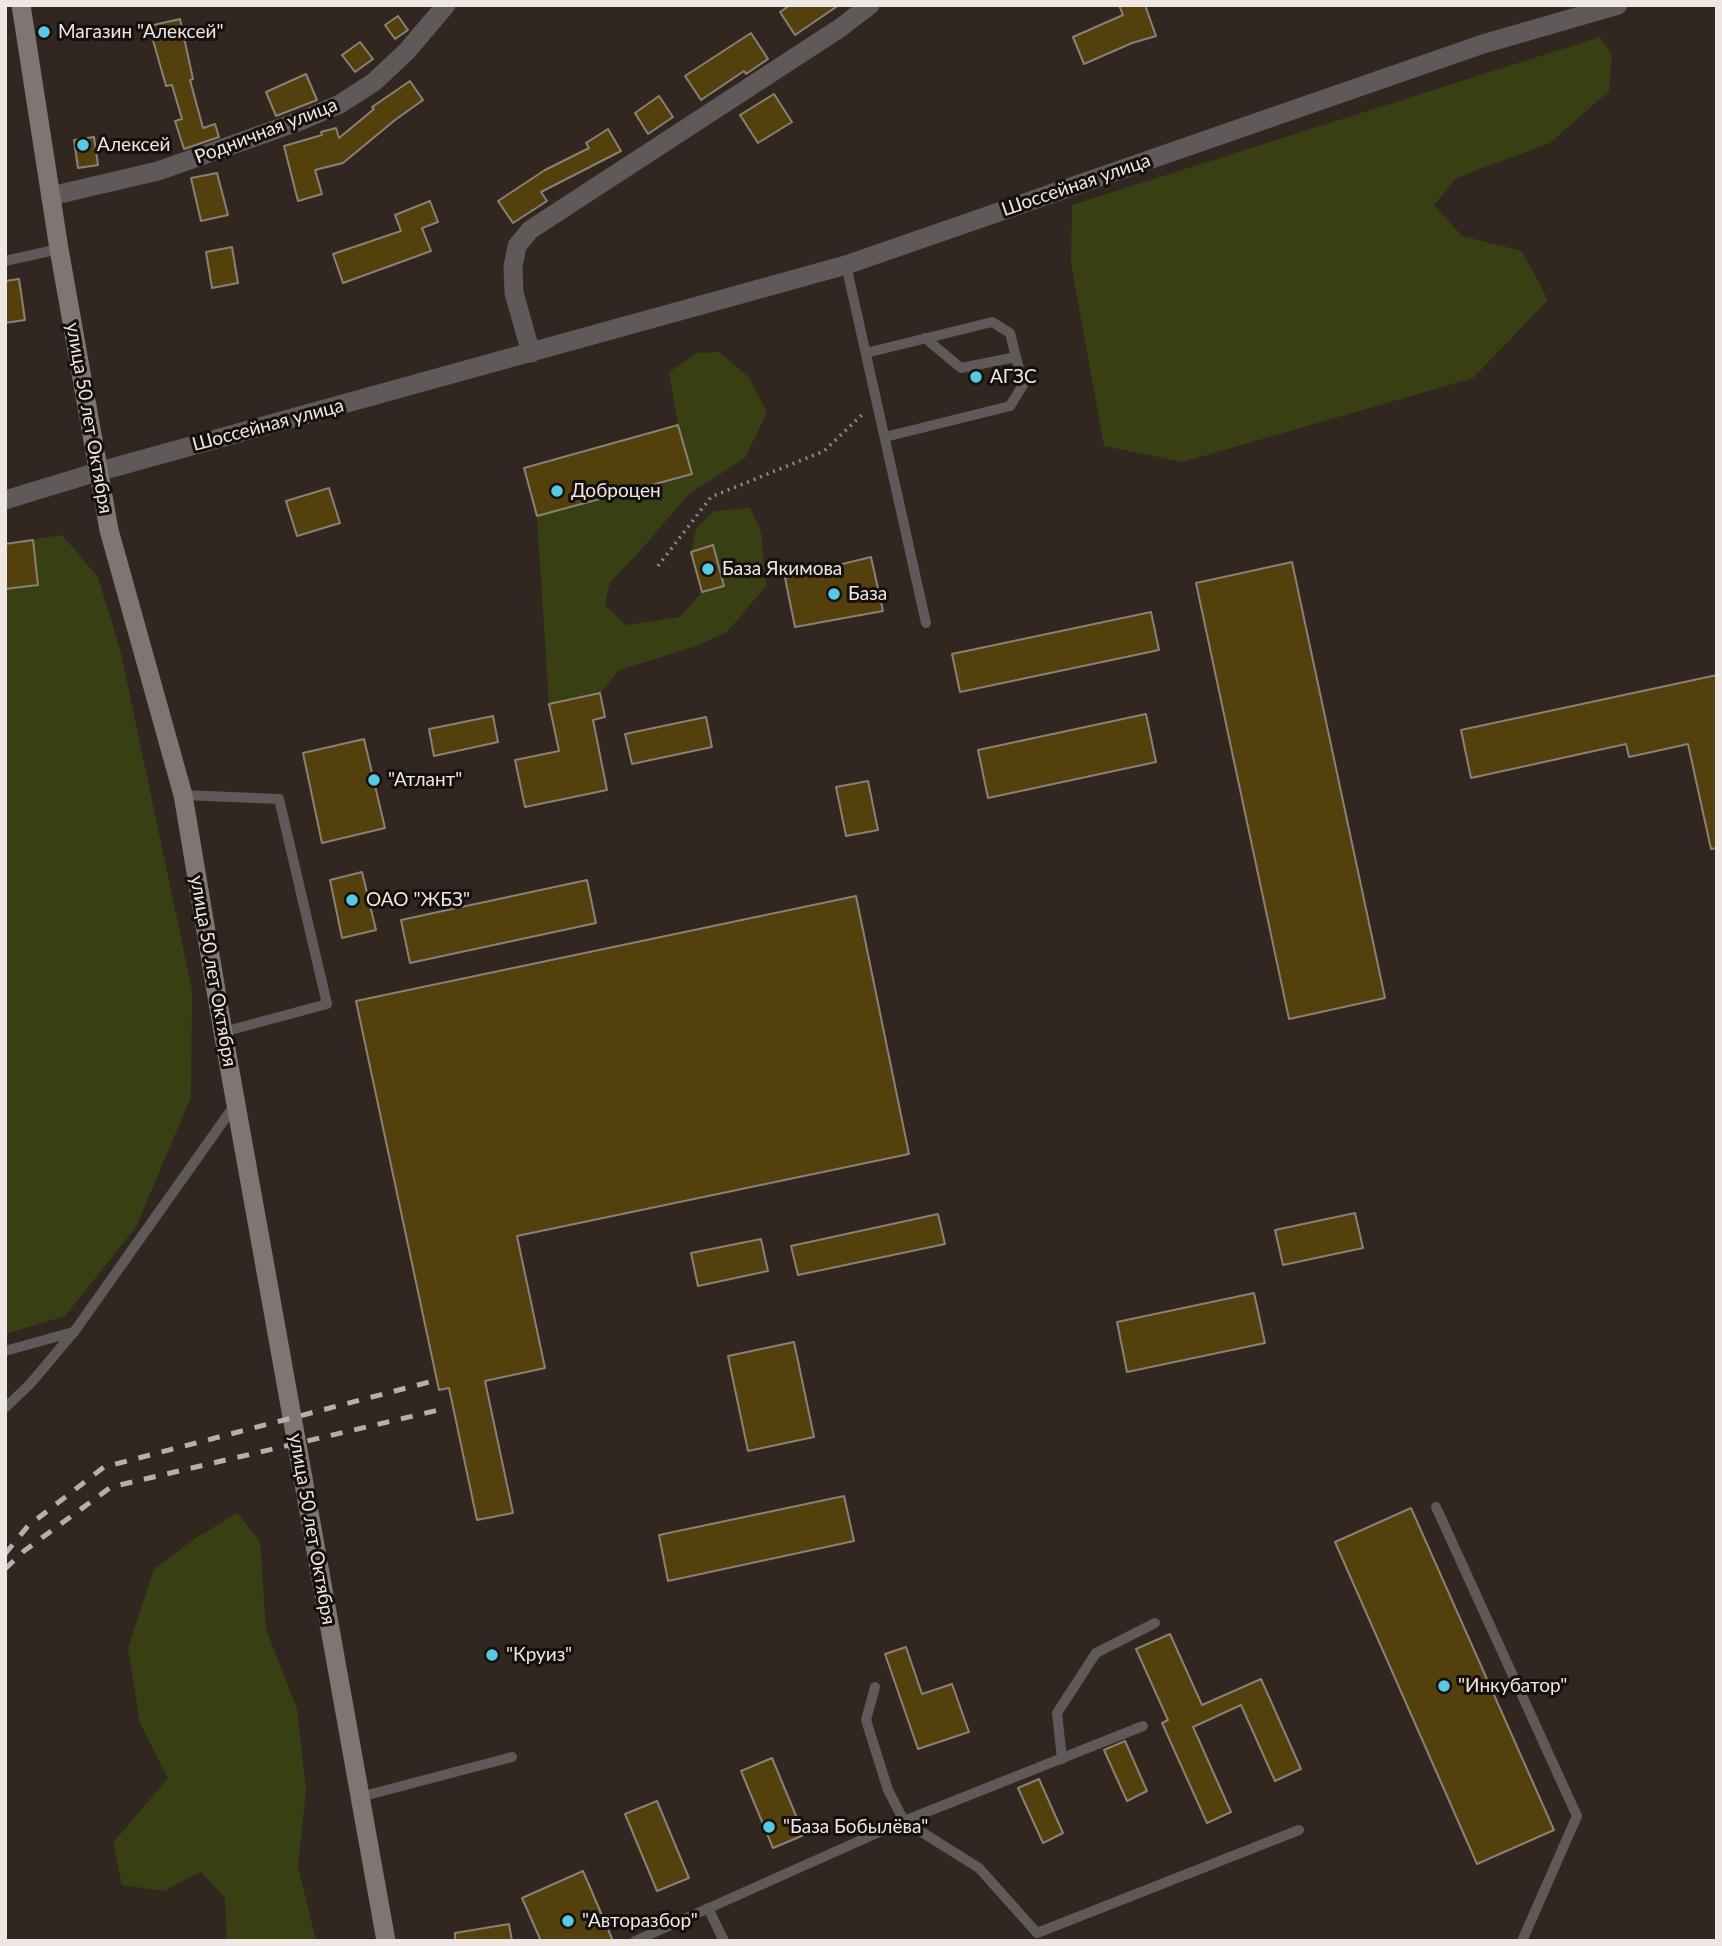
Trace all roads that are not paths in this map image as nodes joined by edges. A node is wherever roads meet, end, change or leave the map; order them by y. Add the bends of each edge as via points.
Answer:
1 (446, 5) edge
2 (870, 5) edge
3 (1618, 5) edge
4 (25, 6) edge
5 (51, 196) junction
6 (59, 249) junction
7 (5, 261) edge
8 (846, 265) junction
9 (925, 338) junction
10 (531, 353) junction
11 (866, 353) junction
12 (1016, 357) junction
13 (885, 437) junction
14 (97, 472) junction
15 (5, 500) edge
16 (926, 623) dead end
17 (183, 795) junction
18 (223, 1032) junction
19 (236, 1102) junction
20 (74, 1332) junction
21 (5, 1352) edge
22 (5, 1408) edge
23 (1436, 1507) dead end
24 (1155, 1623) dead end
25 (875, 1687) dead end
26 (1143, 1726) dead end
27 (512, 1757) dead end
28 (1062, 1759) junction
29 (360, 1797) junction
30 (904, 1821) junction
31 (1299, 1830) dead end
32 (708, 1908) junction
33 (386, 1941) edge
34 (635, 1941) edge
35 (724, 1941) edge
36 (1522, 1941) edge

1 - 5 street, Родничная улица via 374,82 340,104 158,171
2 - 10 street via 530,230 517,246 513,267 514,293
3 - 8 street, Шоссейная улица via 1483,44
4 - 5 main road, улица 50 лет Октября
5 - 6 main road, улица 50 лет Октября
6 - 7 lane
6 - 14 main road, улица 50 лет Октября
8 - 10 street, Шоссейная улица
8 - 11 lane
9 - 11 lane
9 - 12 lane via 961,368
9 - 12 lane via 992,322 1010,333
10 - 14 street, Шоссейная улица
11 - 13 lane
12 - 13 lane via 1023,385 1010,406
13 - 16 lane
14 - 15 street, Шоссейная улица
14 - 17 main road, улица 50 лет Октября via 108,530
17 - 18 main road, улица 50 лет Октября
17 - 18 lane via 279,800 327,1004
18 - 19 main road, улица 50 лет Октября
19 - 20 lane
19 - 29 main road, улица 50 лет Октября
20 - 21 lane
20 - 22 lane
23 - 36 lane via 1577,1816
24 - 28 lane via 1096,1653 1057,1713
25 - 30 lane via 866,1720 888,1790
26 - 28 lane
27 - 29 lane
28 - 30 lane
29 - 33 main road, улица 50 лет Октября
30 - 31 lane via 979,1868 1037,1933
30 - 32 lane
32 - 34 lane
32 - 35 lane

